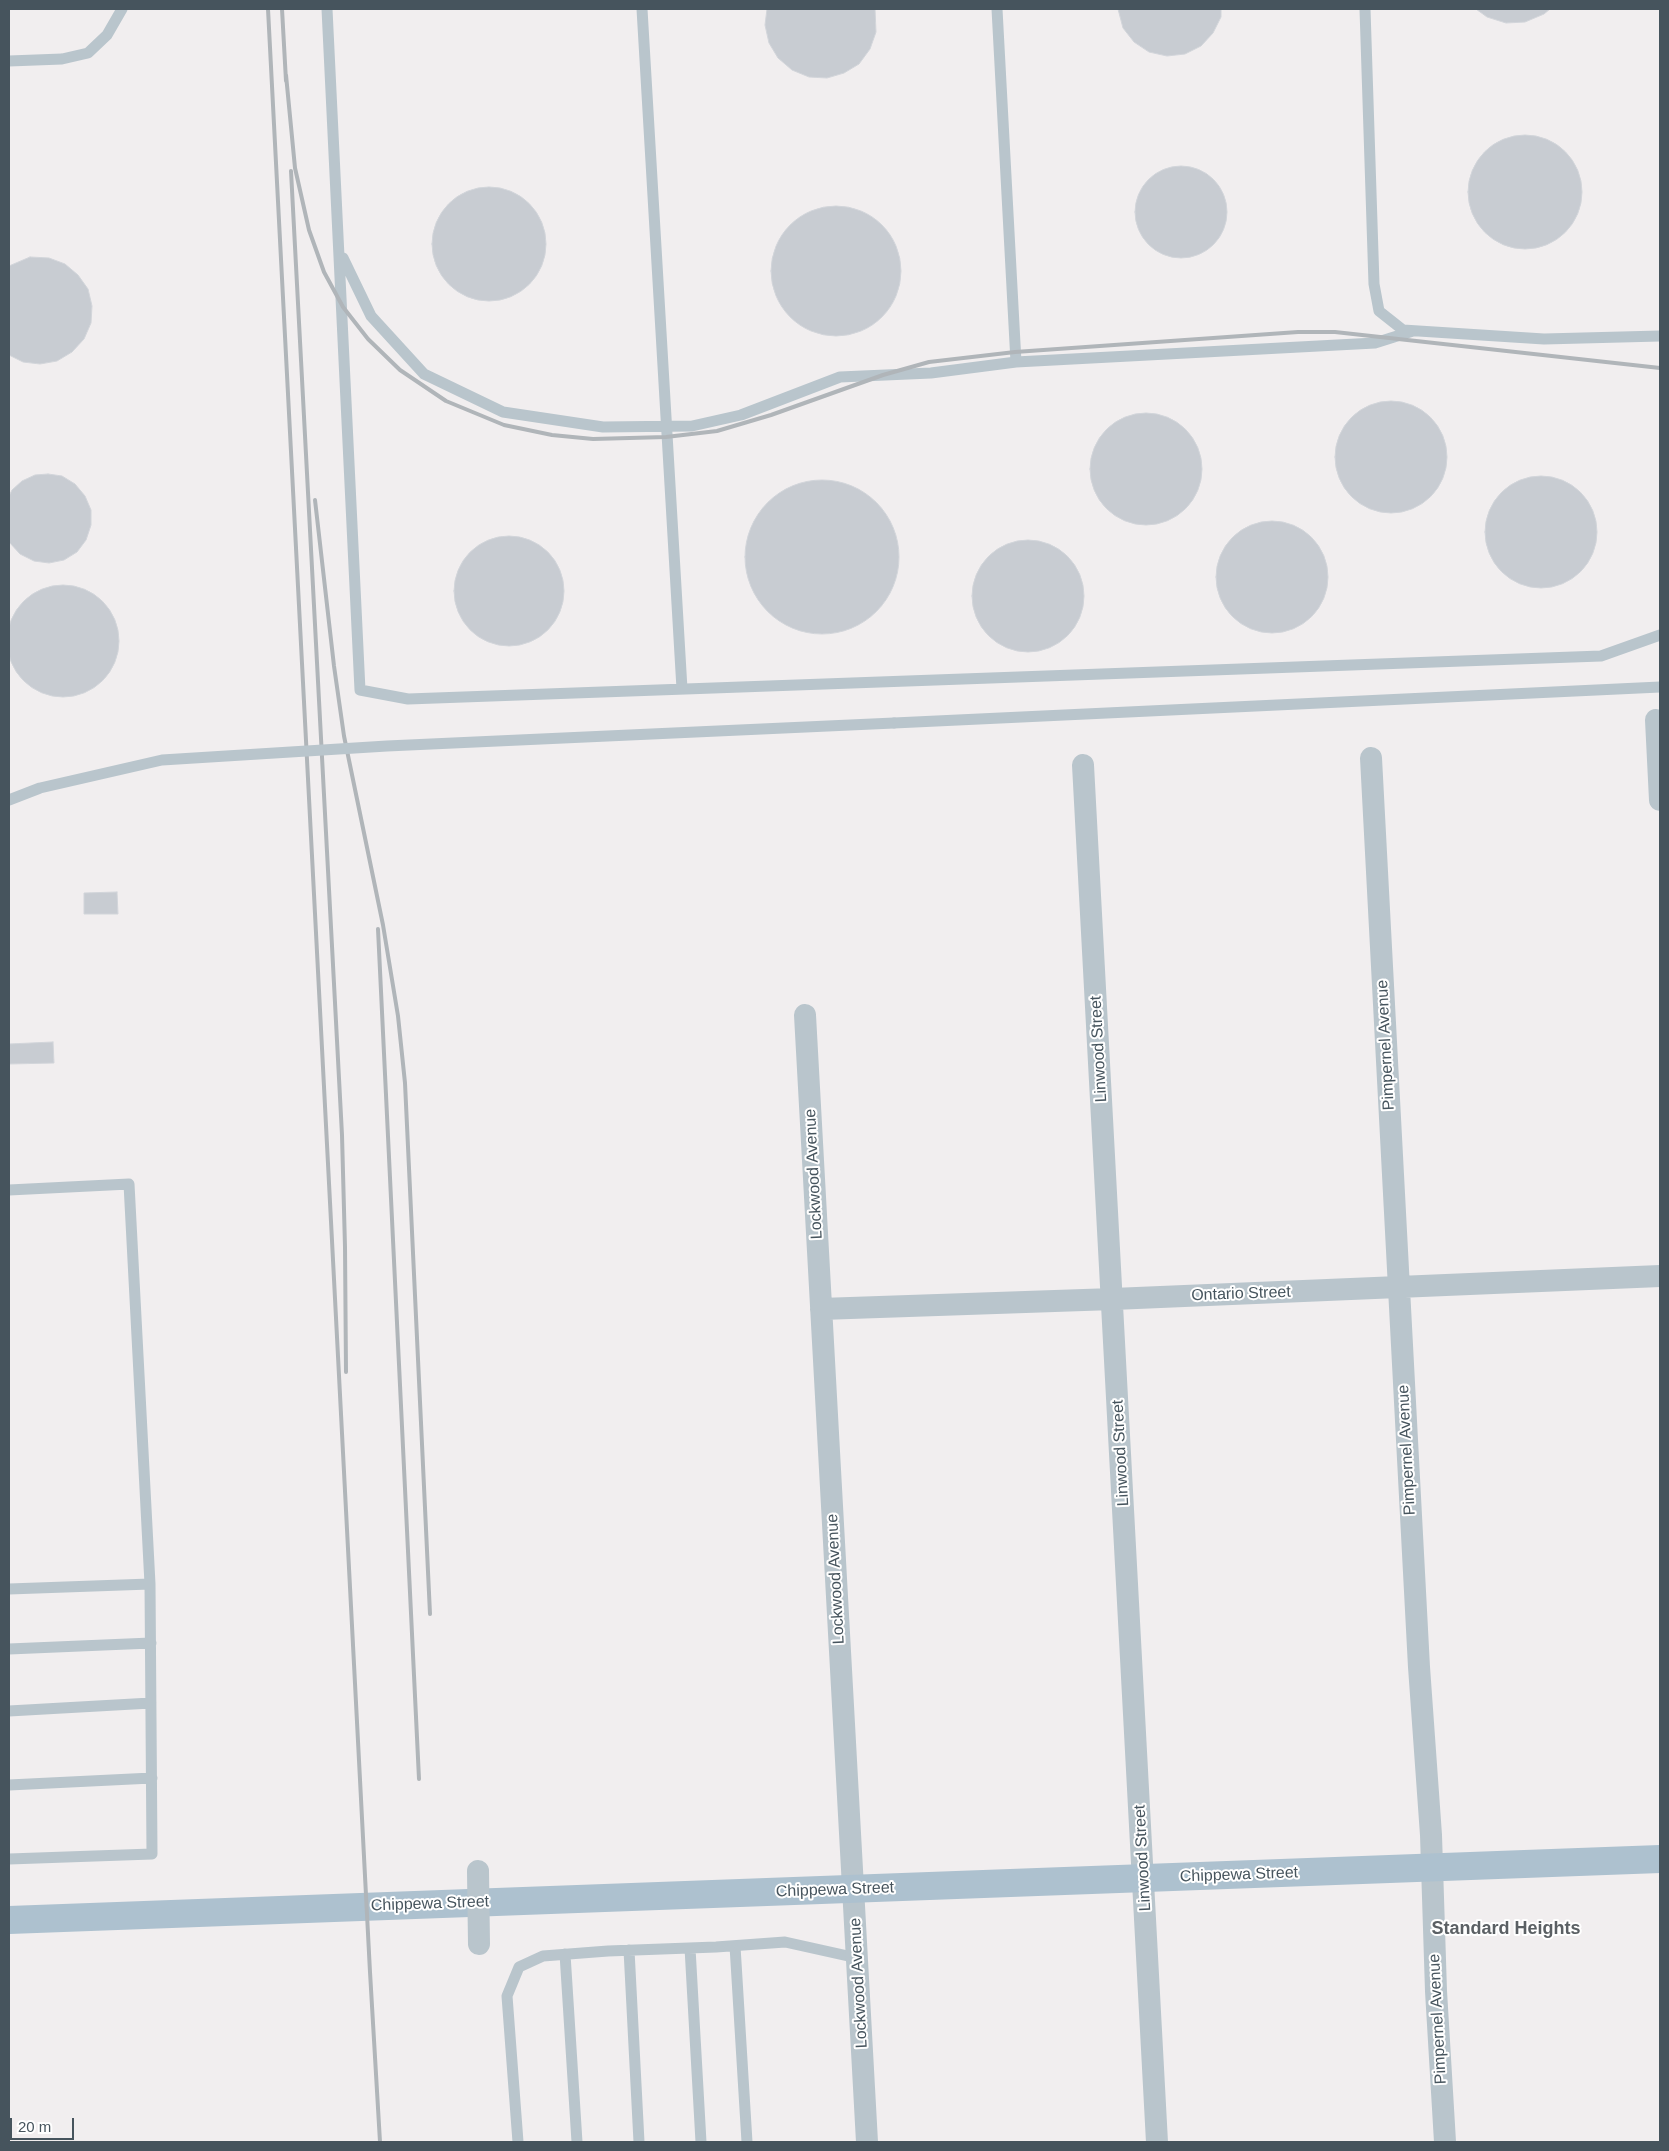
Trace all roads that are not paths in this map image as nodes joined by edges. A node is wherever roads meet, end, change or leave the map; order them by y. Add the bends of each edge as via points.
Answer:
1 (122, 9) edge
2 (327, 9) edge
3 (642, 9) edge
4 (997, 9) edge
5 (1366, 9) edge
6 (9, 61) edge
7 (340, 252) junction
8 (1413, 331) junction
9 (1660, 336) edge
10 (1016, 362) junction
11 (666, 426) junction
12 (1660, 635) edge
13 (1660, 687) edge
14 (682, 689) junction
15 (1656, 720) dead end
16 (1371, 758) dead end
17 (1083, 765) dead end
18 (9, 800) edge
19 (1660, 800) edge
20 (805, 1015) dead end
21 (9, 1190) edge
22 (1660, 1276) edge
23 (1399, 1287) junction
24 (1113, 1299) junction
25 (821, 1309) junction
26 (150, 1584) junction
27 (9, 1589) edge
28 (151, 1643) junction
29 (9, 1649) edge
30 (151, 1703) junction
31 (9, 1711) edge
32 (152, 1778) junction
33 (9, 1785) edge
34 (9, 1859) edge
35 (1660, 1859) edge
36 (1432, 1868) junction
37 (478, 1871) dead end
38 (1144, 1878) junction
39 (855, 1889) junction
40 (9, 1920) edge
41 (480, 1944) dead end
42 (734, 1946) junction
43 (690, 1948) junction
44 (629, 1950) junction
45 (565, 1954) junction
46 (857, 1958) junction
47 (518, 2142) edge
48 (577, 2142) edge
49 (639, 2142) edge
50 (701, 2142) edge
51 (746, 2142) edge
52 (867, 2142) edge
53 (1157, 2142) edge
54 (1445, 2142) edge

1 - 6 lane via 106,35 88,53 62,59
2 - 7 lane
3 - 11 lane
4 - 10 lane
5 - 8 lane via 1374,284 1379,311 1403,330
7 - 11 lane via 371,316 424,374 503,412 604,427
7 - 14 lane via 360,690 408,699
8 - 9 lane via 1544,339
8 - 10 lane via 1375,343
10 - 11 lane via 931,373 840,377 741,415 692,426
11 - 14 lane
12 - 14 lane via 1601,656
13 - 18 lane, bridge via 397,746 162,760 40,788
15 - 19 street
16 - 23 street, Pimpernel Avenue
17 - 24 street, Linwood Street
20 - 25 street, Lockwood Avenue
21 - 26 lane via 129,1184
22 - 23 street, Ontario Street
23 - 24 street, Ontario Street
23 - 36 street, Pimpernel Avenue
24 - 25 street, Ontario Street
24 - 38 street, Linwood Street
25 - 39 street, Lockwood Avenue
26 - 27 lane
26 - 28 lane
28 - 29 lane
28 - 30 lane
30 - 31 lane
30 - 32 lane
32 - 33 lane
32 - 34 lane via 152,1854
35 - 36 main road, Chippewa Street
36 - 38 main road, Chippewa Street
36 - 54 street, Pimpernel Avenue
37 - 41 street, bridge
38 - 39 main road, Chippewa Street
38 - 53 street, Linwood Street
39 - 40 main road, Chippewa Street
39 - 46 street, Lockwood Avenue
42 - 43 lane
42 - 46 lane via 785,1942
42 - 51 lane
43 - 44 lane
43 - 50 lane
44 - 45 lane
44 - 49 lane
45 - 47 lane via 543,1956 519,1967 507,1996
45 - 48 lane
46 - 52 street, Lockwood Avenue

